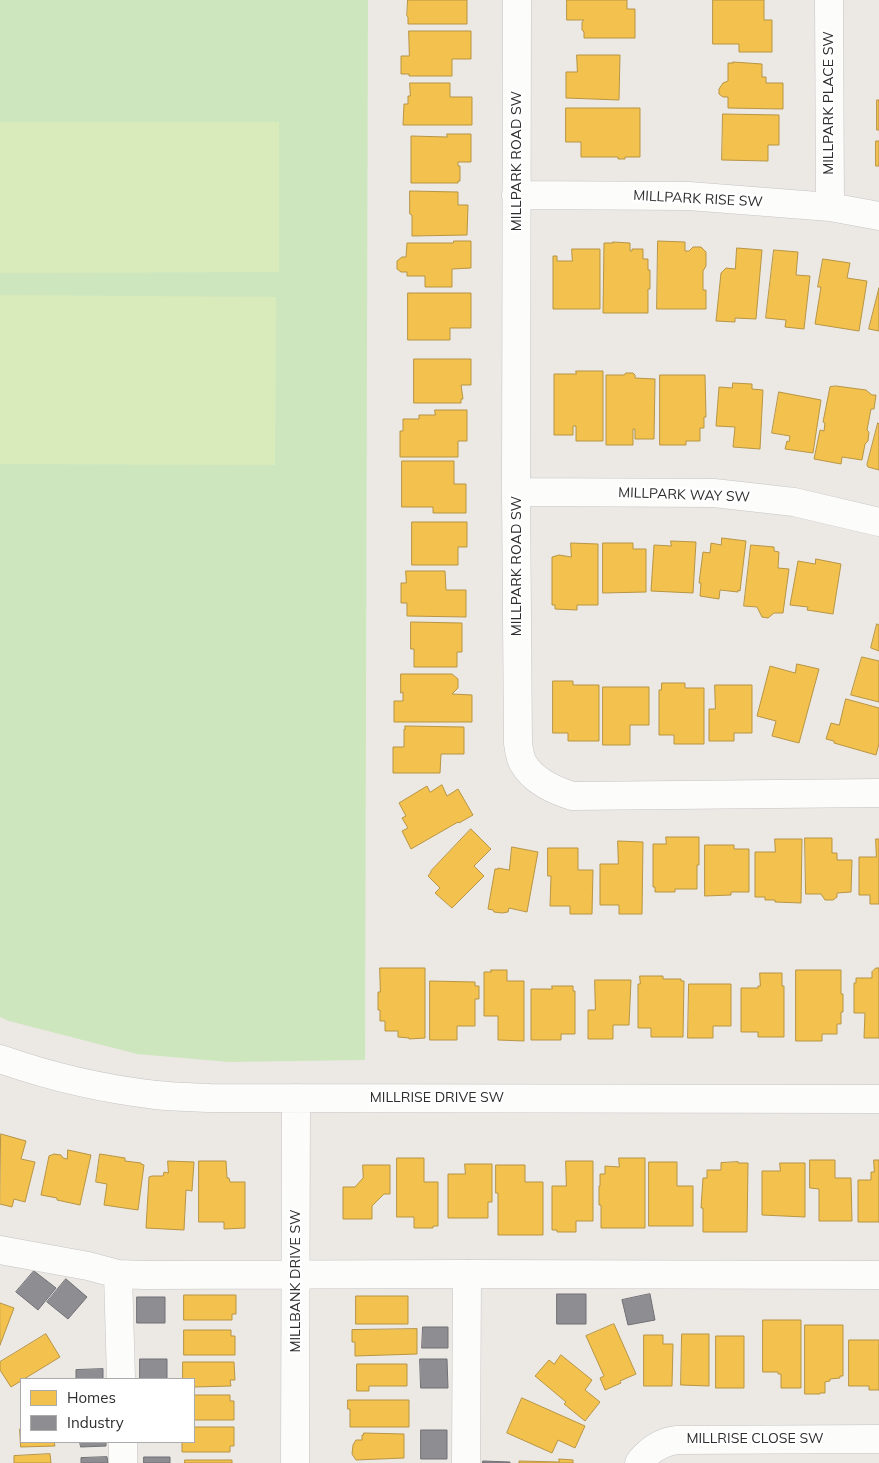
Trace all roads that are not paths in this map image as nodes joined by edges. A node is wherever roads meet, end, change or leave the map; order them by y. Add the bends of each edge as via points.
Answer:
1 (517, 0) edge
2 (829, 0) edge
3 (516, 195) junction
4 (830, 206) junction
5 (879, 216) edge
6 (516, 492) junction
7 (879, 522) edge
8 (879, 793) edge
9 (0, 1060) edge
10 (296, 1098) junction
11 (879, 1098) edge
12 (0, 1250) edge
13 (118, 1274) junction
14 (467, 1274) junction
15 (296, 1275) junction
16 (879, 1275) edge
17 (121, 1378) edge
18 (879, 1439) edge
19 (123, 1443) edge
20 (123, 1463) edge
21 (295, 1463) edge
22 (466, 1463) edge
23 (639, 1463) edge

1 - 3 street, MILLPARK ROAD SW
2 - 4 street, MILLPARK PLACE SW
3 - 4 street, MILLPARK RISE SW via 689,196
3 - 6 street, MILLPARK ROAD SW
4 - 5 street, MILLPARK RISE SW
6 - 7 street, MILLPARK WAY SW via 714,493 794,502
6 - 8 street, MILLPARK ROAD SW via 518,744 522,762 533,775 552,790 572,796
9 - 10 street, MILLRISE DRIVE SW via 76,1081 158,1096
10 - 11 street, MILLRISE DRIVE SW
10 - 15 street, MILLBANK DRIVE SW
12 - 13 street
13 - 15 street
13 - 17 street
14 - 15 street
14 - 16 street
14 - 22 street
15 - 21 street, MILLBANK DRIVE SW
18 - 23 street, MILLRISE CLOSE SW via 678,1440 657,1446
19 - 20 street

